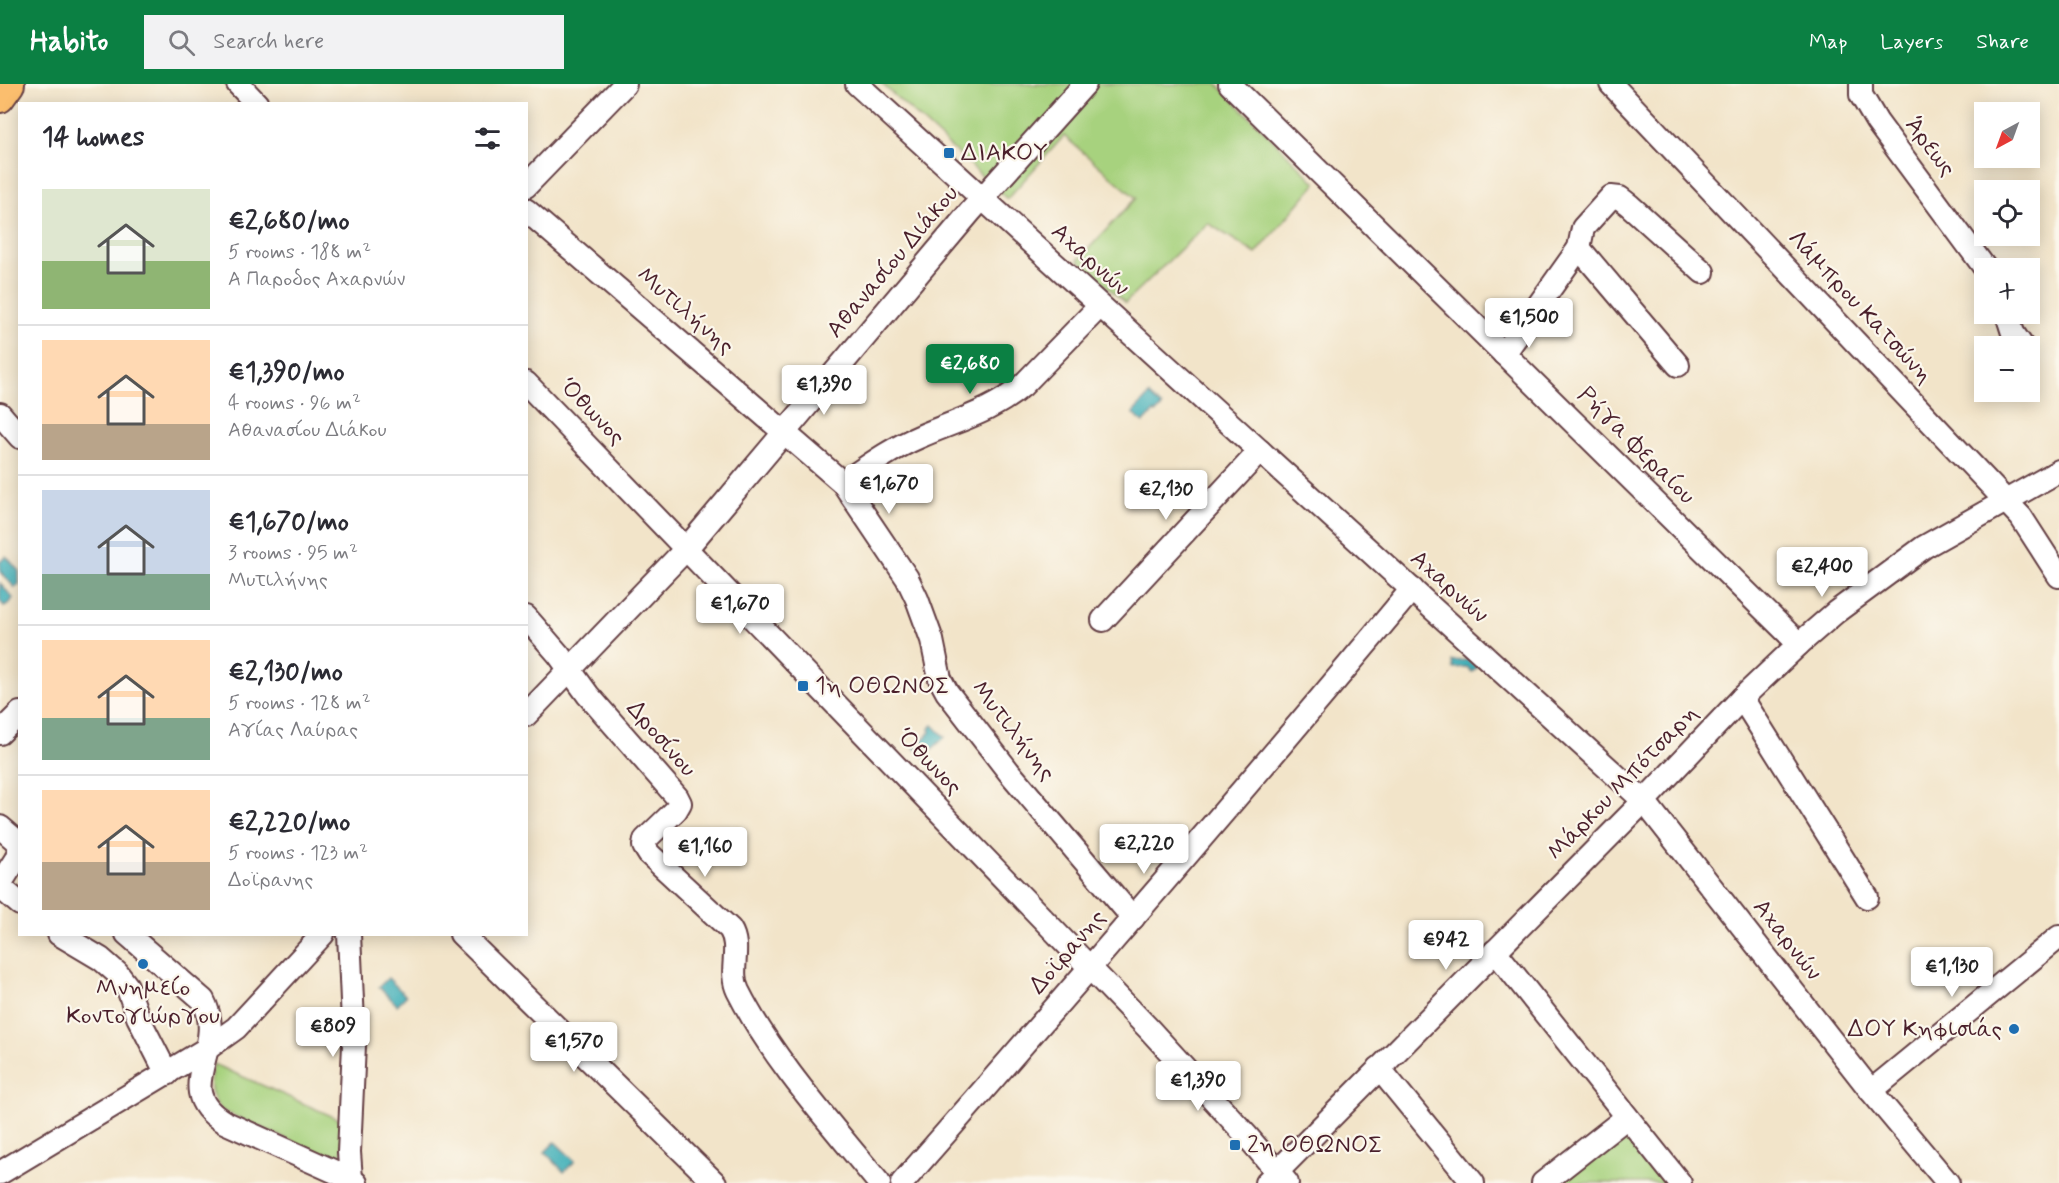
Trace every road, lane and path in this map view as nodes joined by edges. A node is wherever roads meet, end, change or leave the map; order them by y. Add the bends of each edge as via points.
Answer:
1 (10, 84) edge
2 (238, 84) edge
3 (625, 84) edge
4 (857, 84) edge
5 (1085, 84) edge
6 (1230, 84) edge
7 (1611, 84) edge
8 (1861, 84) edge
9 (0, 98) edge
10 (255, 102) edge
11 (528, 184) edge
12 (982, 198) junction
13 (528, 212) edge
14 (1579, 248) junction
15 (1978, 258) edge
16 (1703, 272) dead end
17 (1100, 306) junction
18 (1504, 354) junction
19 (1678, 365) dead end
20 (528, 385) edge
21 (0, 414) edge
22 (784, 432) junction
23 (18, 435) edge
24 (1260, 451) junction
25 (2059, 471) edge
26 (843, 483) junction
27 (2006, 500) junction
28 (686, 549) junction
29 (2059, 576) edge
30 (1412, 589) junction
31 (528, 619) edge
32 (1103, 620) dead end
33 (1798, 644) junction
34 (568, 670) junction
35 (1743, 698) junction
36 (528, 713) edge
37 (18, 715) edge
38 (0, 733) edge
39 (1644, 801) junction
40 (0, 827) edge
41 (18, 843) edge
42 (18, 851) edge
43 (0, 886) edge
44 (1867, 897) dead end
45 (18, 902) edge
46 (1133, 918) junction
47 (62, 936) edge
48 (129, 936) edge
49 (321, 936) edge
50 (349, 936) edge
51 (463, 936) edge
52 (2059, 937) edge
53 (1495, 951) junction
54 (1090, 968) junction
55 (208, 1048) junction
56 (1379, 1068) junction
57 (167, 1074) junction
58 (1871, 1091) junction
59 (1628, 1117) junction
60 (0, 1173) edge
61 (1277, 1179) edge
62 (353, 1181) edge
63 (715, 1183) edge
64 (879, 1183) edge
65 (902, 1183) edge
66 (1473, 1183) edge
67 (1543, 1183) edge
68 (1680, 1183) edge
69 (1948, 1183) edge

1 - 9 main road
2 - 10 street
3 - 11 street
4 - 12 street, Αχαρνών
5 - 12 street, Αθανασίου Διάκου
6 - 18 street, Ρήγα Φεραίου
7 - 27 street, Λάμπρου Κατσώνη
8 - 15 street, Άρεως via 1861,95 1877,122
12 - 17 street, Αχαρνών
12 - 22 street, Αθανασίου Διάκου
13 - 22 street, Μυτιλήνης
14 - 16 street via 1583,228 1611,197 1620,198
14 - 18 street
14 - 19 street
17 - 24 street, Αχαρνών
17 - 26 street via 1008,398 986,411 899,446
18 - 33 street, Ρήγα Φεραίου
20 - 28 street, Όθωνος
21 - 23 street
22 - 26 street, Μυτιλήνης
22 - 28 street, Αθανασίου Διάκου
24 - 30 street, Αχαρνών
24 - 32 street
25 - 27 street, Μάρκου Μπότσαρη
26 - 46 street, Μυτιλήνης via 907,578 932,640 940,679 947,692
27 - 29 street, Λάμπρου Κατσώνη
27 - 33 street, Μάρκου Μπότσαρη via 1924,547
28 - 34 street, Αθανασίου Διάκου
28 - 54 street, Όθωνος
30 - 39 street, Αχαρνών
30 - 46 street, Δοϊρανης
31 - 34 street, Δροσίνου
33 - 35 street, Μάρκου Μπότσαρη
34 - 36 street, Αθανασίου Διάκου
34 - 64 street, Δροσίνου via 678,797 676,810 645,840 644,846 730,929 735,938 737,988 749,1010 798,1082
35 - 39 street, Μάρκου Μπότσαρη
35 - 44 street
37 - 38 street
39 - 53 street, Μάρκου Μπότσαρη
39 - 58 street, Αχαρνών
40 - 41 street
42 - 43 street
43 - 45 street
46 - 54 street, Δοϊρανης
47 - 57 street via 117,972
48 - 55 street via 203,1000 210,1012
49 - 55 street via 236,1028
50 - 62 street via 354,1045 349,1152
51 - 63 street
52 - 58 street
53 - 56 street, Μάρκου Μπότσαρη
53 - 59 street
54 - 61 street, Όθωνος via 1148,1028
54 - 65 street, Δοϊρανης
55 - 57 street
55 - 62 street via 198,1087 201,1101 210,1113
56 - 61 street, Μάρκου Μπότσαρη
56 - 66 street
57 - 60 street
58 - 69 street, Αχαρνών
59 - 67 street
59 - 68 street

